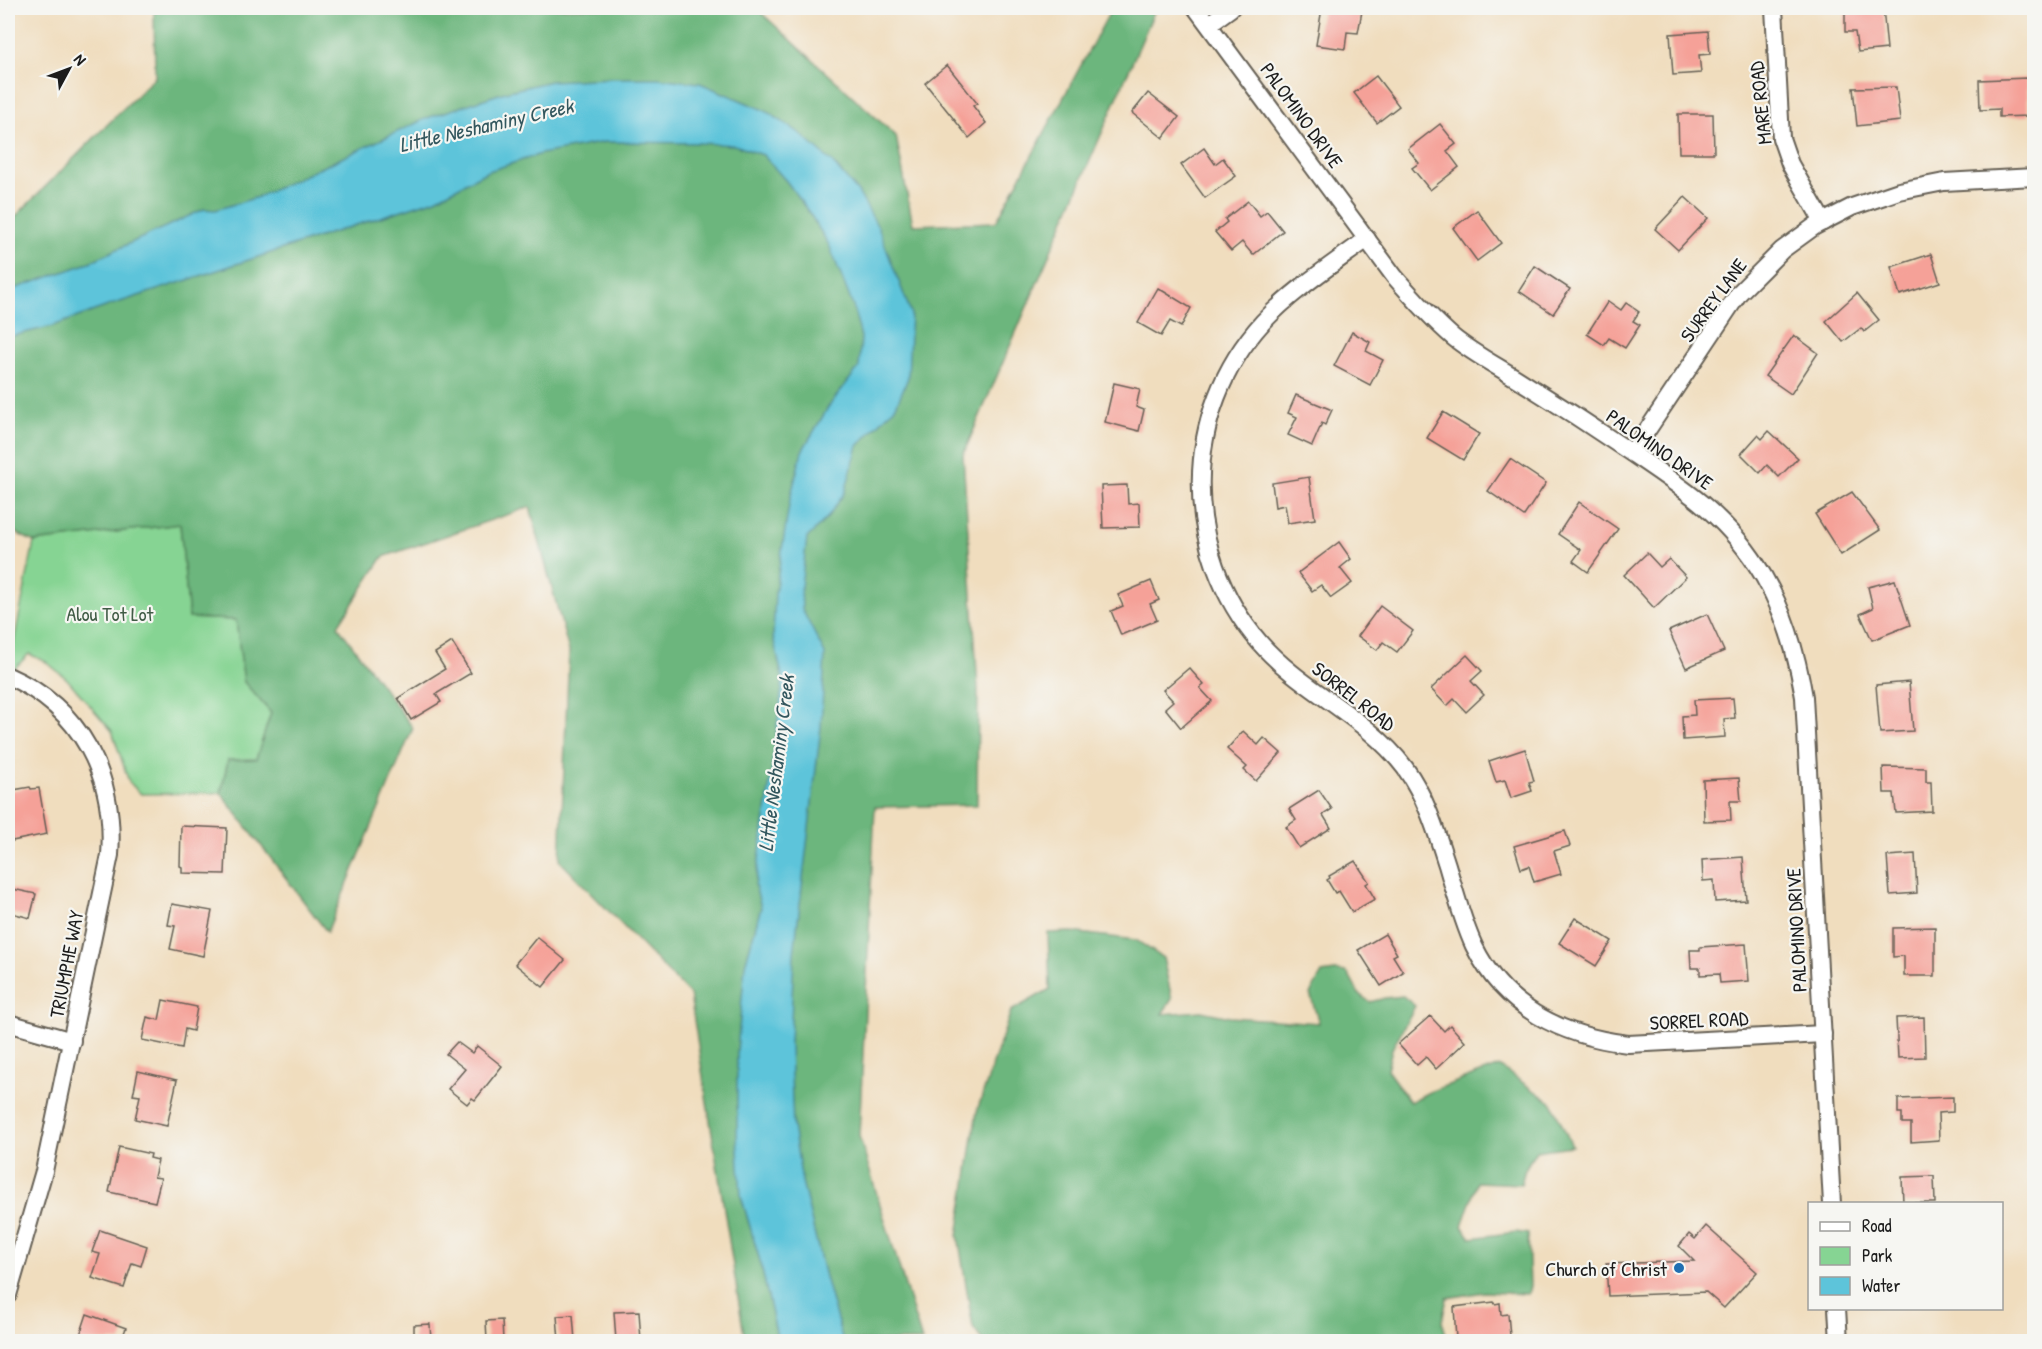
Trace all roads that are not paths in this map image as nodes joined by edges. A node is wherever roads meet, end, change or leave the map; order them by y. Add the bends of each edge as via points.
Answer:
1 (1196, 8) edge
2 (1231, 8) edge
3 (1774, 8) edge
4 (1209, 24) junction
5 (2034, 177) edge
6 (1823, 222) junction
7 (1367, 239) junction
8 (1632, 453) junction
9 (8, 676) edge
10 (8, 1023) edge
11 (1823, 1034) junction
12 (72, 1041) junction
13 (1832, 1202) edge
14 (8, 1295) edge
15 (1837, 1310) edge
16 (1839, 1341) edge

1 - 4 street, PALOMINO DRIVE
2 - 4 street
3 - 6 street, MARE ROAD via 1781,138 1790,164
4 - 7 street, PALOMINO DRIVE
5 - 6 street, SURREY LANE via 1921,186 1876,198
6 - 8 street, SURREY LANE via 1782,250 1739,293
7 - 8 street, PALOMINO DRIVE via 1423,310 1455,339
7 - 11 street, SORREL ROAD via 1288,298 1263,323 1228,370 1216,396 1201,453 1203,515 1219,578 1237,611 1285,669 1365,727 1405,769 1432,819 1475,948 1496,980 1530,1011 1577,1035 1628,1044
8 - 11 street, PALOMINO DRIVE via 1687,490 1726,525 1764,577 1797,655 1804,698
9 - 12 street, TRIUMPHE WAY via 40,694 76,728 99,767 106,789 110,855
10 - 12 street
11 - 13 street, PALOMINO DRIVE
12 - 14 street, TRIUMPHE WAY via 44,1171
15 - 16 street

